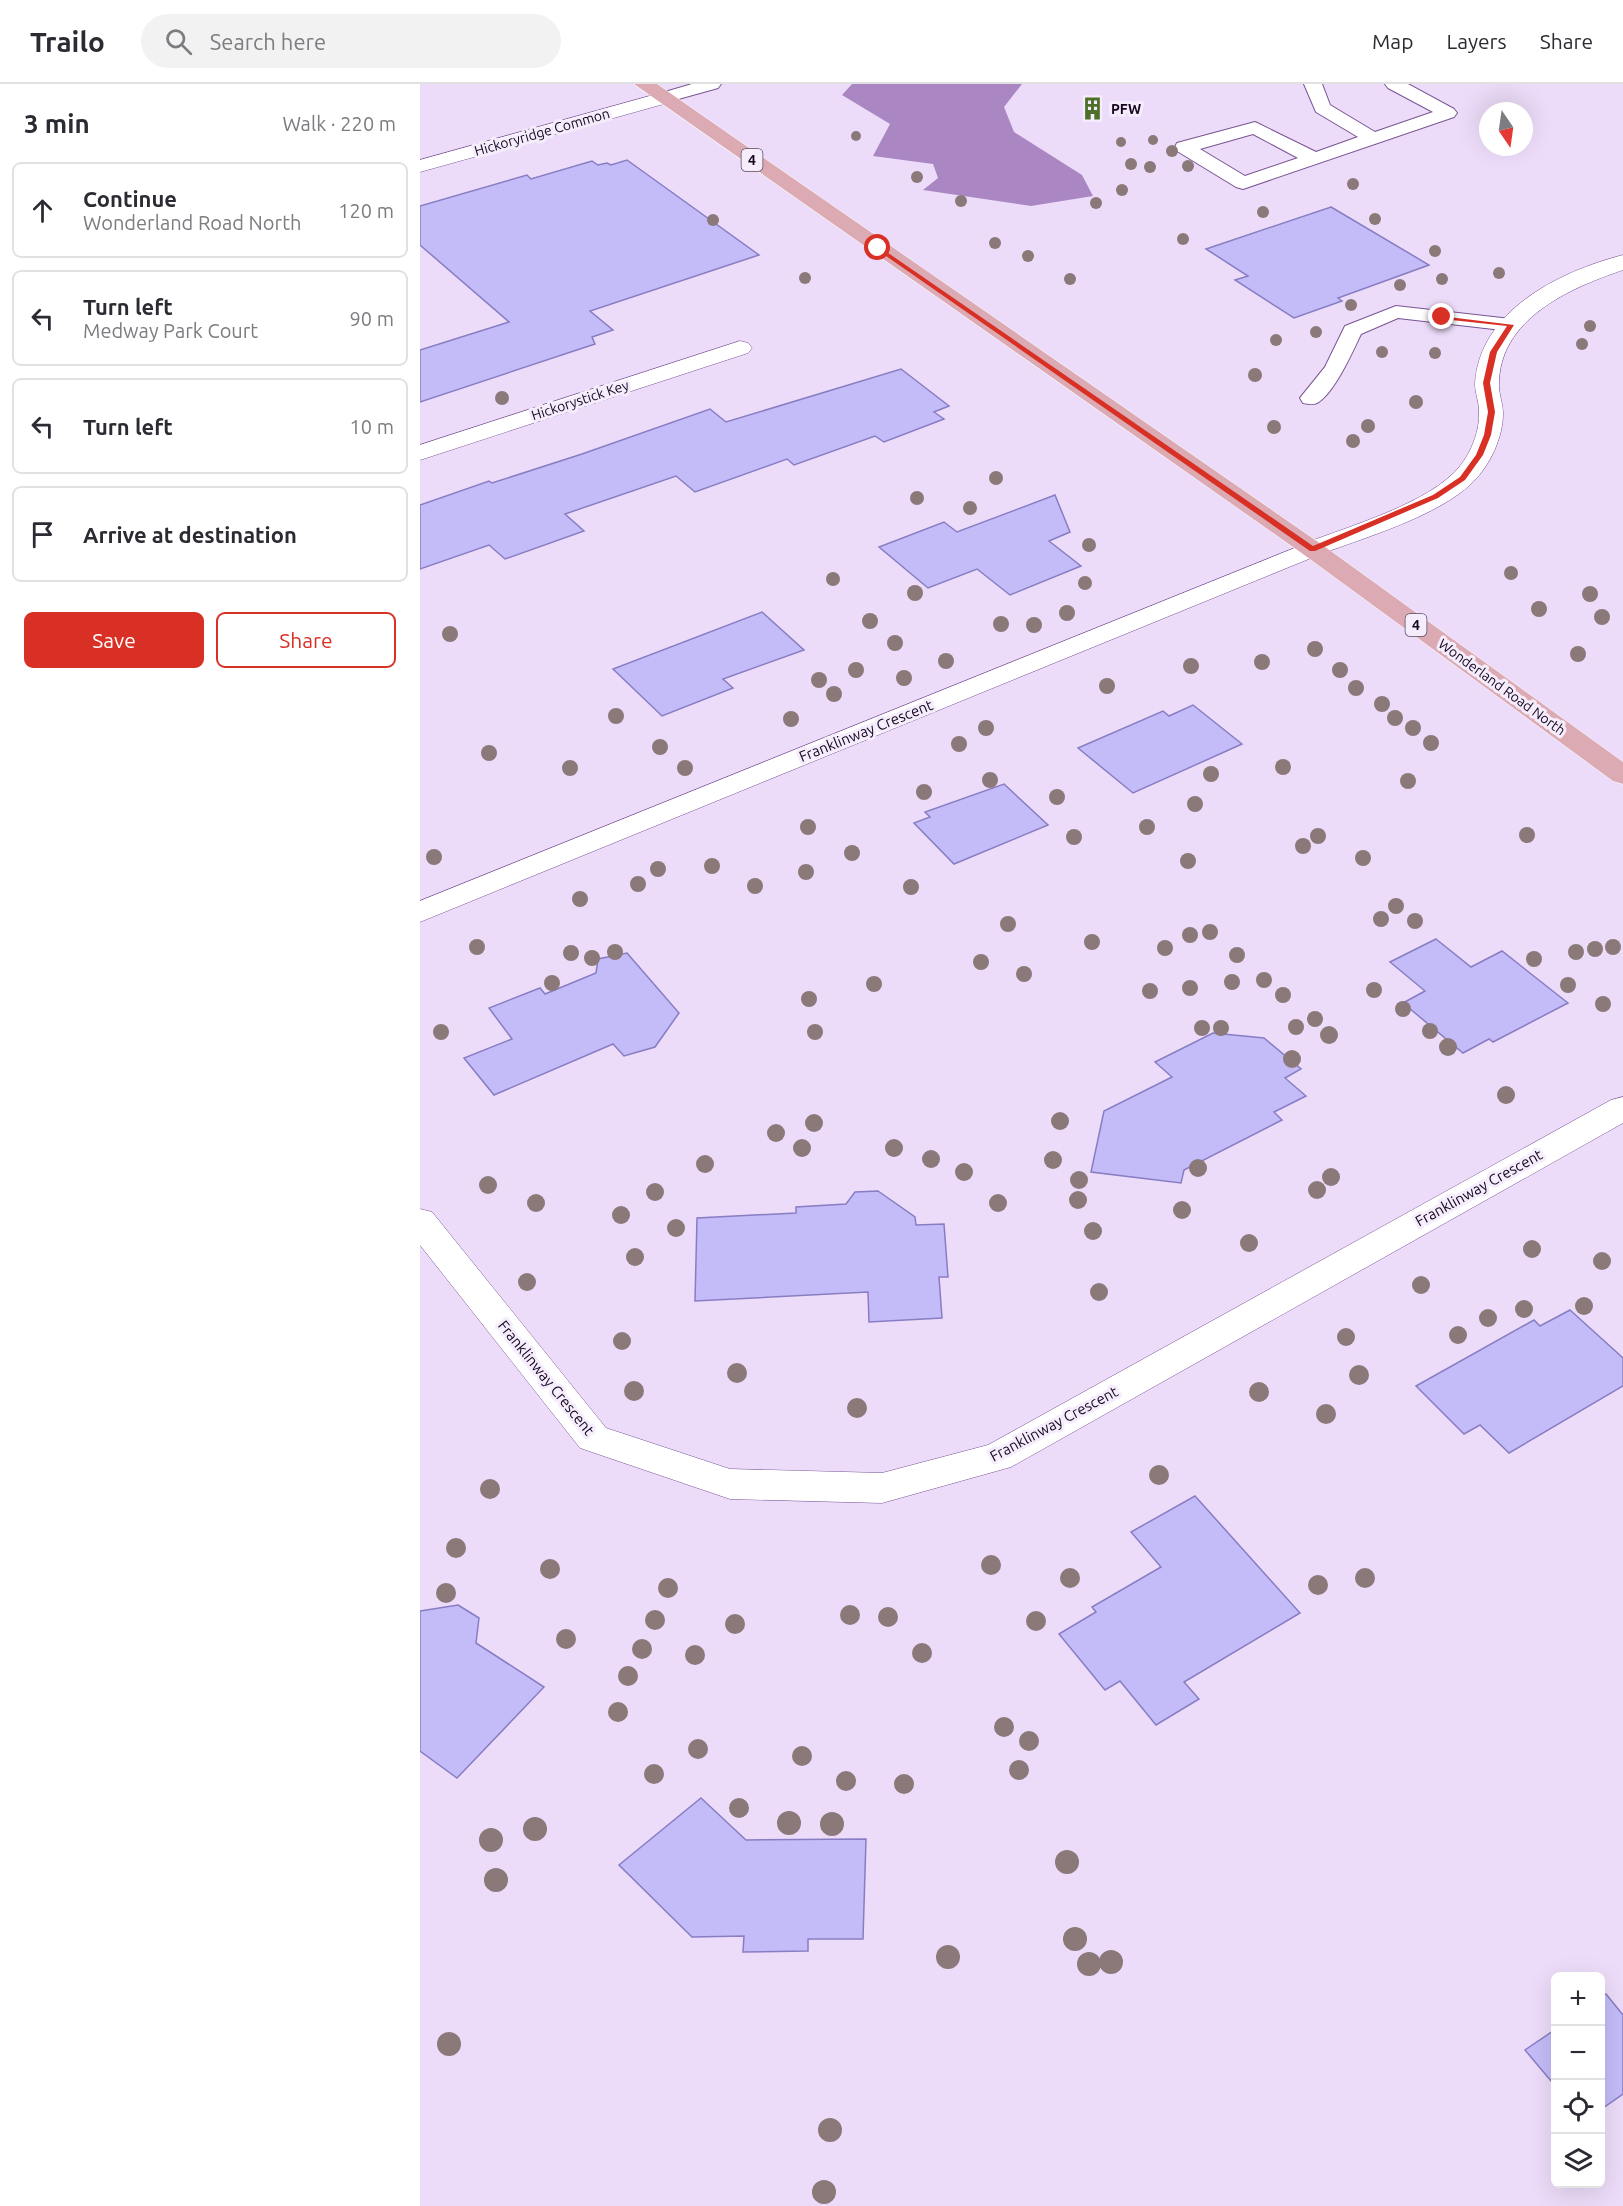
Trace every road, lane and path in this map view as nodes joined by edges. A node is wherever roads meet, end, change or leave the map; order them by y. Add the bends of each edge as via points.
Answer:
1 (644, 84) edge
2 (712, 84) edge
3 (1313, 84) edge
4 (1394, 84) edge
5 (664, 98) junction
6 (1374, 139) junction
7 (1315, 159) junction
8 (420, 166) edge
9 (1623, 262) edge
10 (1511, 325) junction
11 (740, 348) dead end
12 (1311, 398) dead end
13 (420, 453) edge
14 (1312, 549) junction
15 (1623, 775) edge
16 (420, 912) edge
17 (1623, 1108) edge
18 (420, 1221) edge

1 - 5 main road, Wonderland Road North / 4
2 - 5 lane
3 - 6 lane via 1322,108
4 - 6 lane via 1448,113
5 - 8 street, Hickoryridge Common
5 - 14 main road, Wonderland Road North / 4
6 - 7 lane
7 - 7 lane via 1243,183 1184,147 1255,128
9 - 10 street, Franklinway Crescent via 1560,286
10 - 12 lane via 1396,312 1352,330 1335,368
10 - 14 street, Franklinway Crescent via 1494,352 1486,383 1492,412 1488,435 1462,479 1407,511
11 - 13 street, Hickorystick Key
14 - 15 main road, Wonderland Road North / 4
14 - 16 street, Franklinway Crescent
17 - 18 street, Franklinway Crescent via 998,1457 882,1488 730,1484 593,1438

